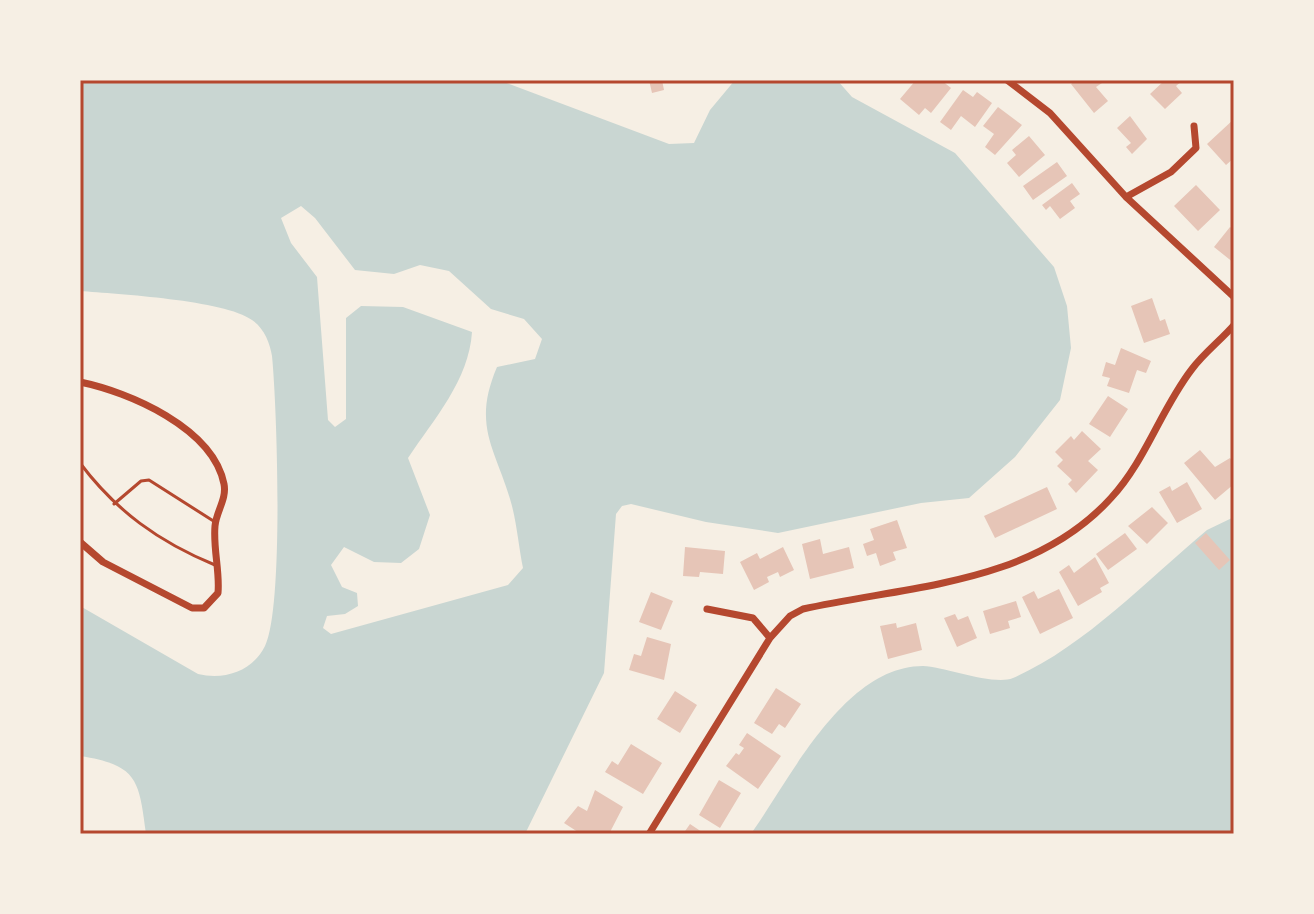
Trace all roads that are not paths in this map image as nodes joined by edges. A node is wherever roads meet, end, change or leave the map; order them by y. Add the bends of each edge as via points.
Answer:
1 (1007, 80) edge
2 (1194, 126) dead end
3 (1126, 197) junction
4 (1234, 297) edge
5 (1234, 325) edge
6 (80, 382) edge
7 (80, 463) edge
8 (114, 504) junction
9 (215, 522) junction
10 (80, 542) edge
11 (216, 566) junction
12 (707, 609) dead end
13 (770, 638) junction
14 (649, 834) edge

1 - 3 street via 1050,113
2 - 3 street via 1196,148 1171,172
3 - 4 street
5 - 13 street via 1192,369 1130,475 1065,539 1009,567 803,609
6 - 9 street via 137,398 208,453 225,489
7 - 8 lane
8 - 9 lane via 149,480
8 - 11 lane via 156,536
9 - 11 street
10 - 11 street via 103,562 192,608 204,608 218,593
12 - 13 street via 753,618
13 - 14 street

